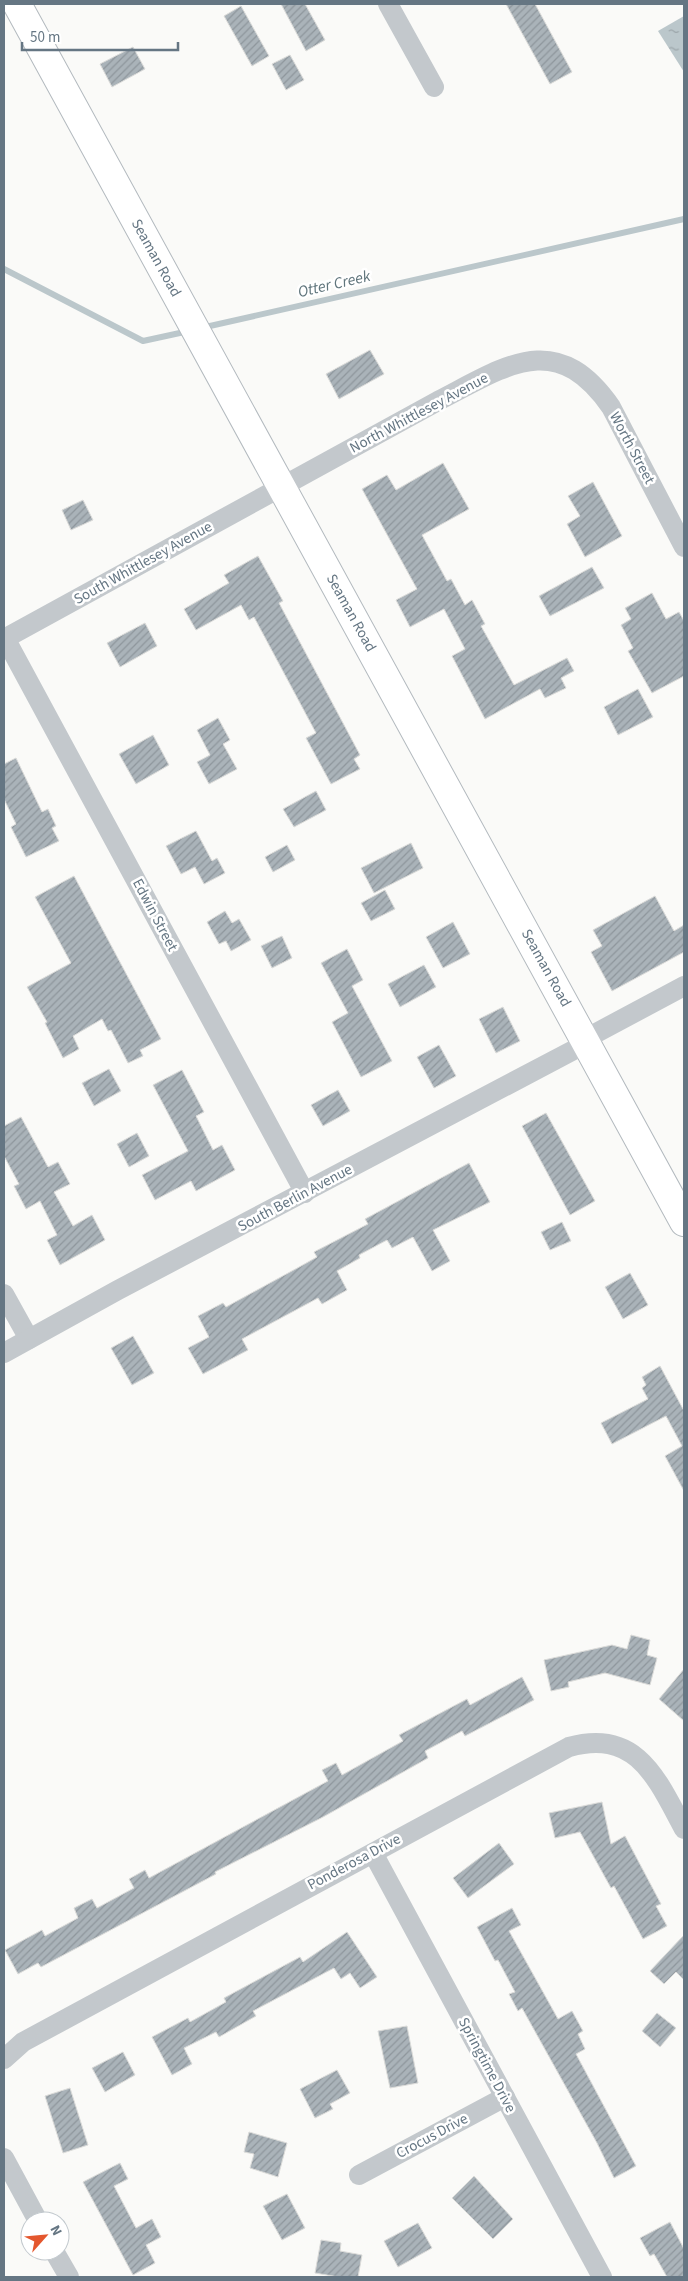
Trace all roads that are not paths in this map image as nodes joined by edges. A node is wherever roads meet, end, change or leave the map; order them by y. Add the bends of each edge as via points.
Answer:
1 (17, 4) edge
2 (388, 4) edge
3 (434, 87) dead end
4 (562, 364) joint
5 (282, 487) junction
6 (684, 547) edge
7 (4, 638) edge
8 (684, 986) edge
9 (586, 1041) junction
10 (305, 1192) junction
11 (684, 1222) edge
12 (4, 1294) edge
13 (28, 1339) junction
14 (4, 1353) edge
15 (684, 1829) edge
16 (373, 1852) junction
17 (4, 2059) edge
18 (505, 2097) junction
19 (4, 2158) edge
20 (359, 2175) dead end
21 (33, 2211) edge
22 (60, 2261) edge
23 (69, 2277) edge
24 (602, 2277) edge

1 - 5 street, Seaman Road
2 - 3 street
4 - 5 street, North Whittlesey Avenue via 525,361 501,369
4 - 6 street, Worth Street via 592,382 611,407
5 - 7 street, South Whittlesey Avenue
5 - 9 street, Seaman Road
7 - 10 street, Edwin Street
8 - 9 street, South Berlin Avenue
9 - 10 street, South Berlin Avenue
9 - 11 street, Seaman Road
10 - 13 street, South Berlin Avenue
12 - 13 street
13 - 14 street, South Berlin Avenue
15 - 16 street, Ponderosa Drive via 656,1776 637,1756 609,1743 584,1743 569,1747
16 - 17 street, Ponderosa Drive via 23,2042
16 - 18 street, Springtime Drive
18 - 20 street, Crocus Drive
18 - 24 street, Springtime Drive
19 - 21 street
22 - 23 street

